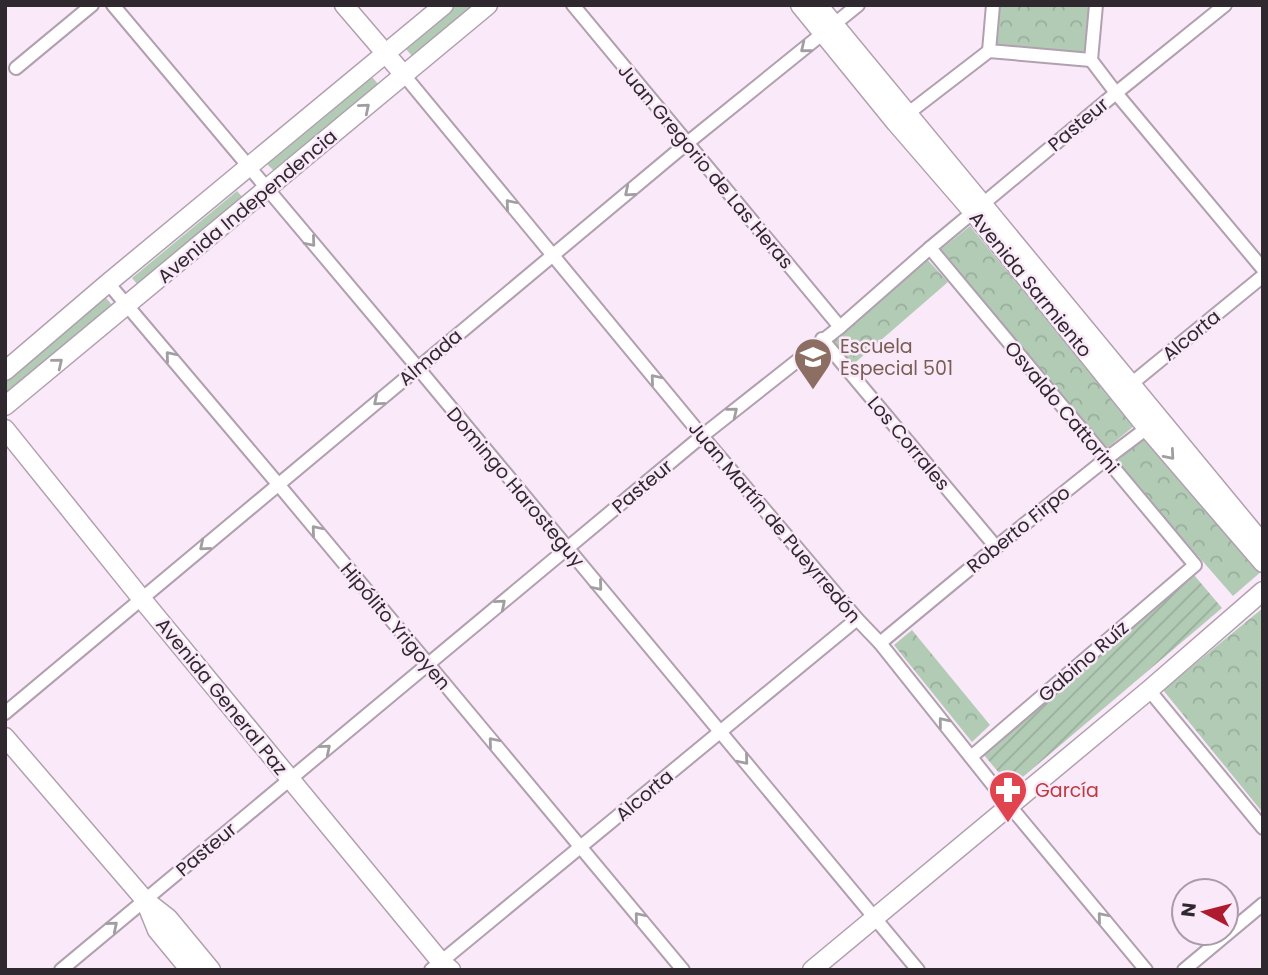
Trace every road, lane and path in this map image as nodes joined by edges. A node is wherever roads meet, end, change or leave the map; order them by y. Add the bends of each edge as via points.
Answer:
1 (92, 5) edge
2 (113, 5) edge
3 (344, 5) edge
4 (444, 5) edge
5 (488, 5) edge
6 (573, 5) edge
7 (800, 5) edge
8 (818, 5) edge
9 (858, 5) edge
10 (993, 5) edge
11 (1096, 5) edge
12 (1225, 5) edge
13 (829, 29) junction
14 (989, 51) junction
15 (385, 54) junction
16 (1091, 60) junction
17 (16, 68) dead end
18 (404, 75) junction
19 (1116, 93) junction
20 (902, 118) junction
21 (686, 144) junction
22 (249, 167) junction
23 (267, 189) junction
24 (978, 208) junction
25 (930, 248) junction
26 (552, 256) junction
27 (1263, 269) edge
28 (1263, 276) edge
29 (108, 283) junction
30 (128, 306) junction
31 (839, 327) junction
32 (822, 339) junction
33 (418, 368) junction
34 (5, 371) edge
35 (1125, 389) junction
36 (5, 407) edge
37 (1153, 423) junction
38 (5, 429) edge
39 (702, 436) junction
40 (1105, 459) junction
41 (278, 484) junction
42 (1263, 544) edge
43 (996, 547) junction
44 (568, 548) junction
45 (1263, 563) edge
46 (1195, 565) joint
47 (1263, 591) edge
48 (141, 598) junction
49 (857, 619) junction
50 (880, 643) junction
51 (428, 664) junction
52 (1149, 690) junction
53 (5, 713) edge
54 (720, 732) junction
55 (5, 737) edge
56 (971, 757) junction
57 (290, 779) junction
58 (1009, 805) junction
59 (1263, 828) edge
60 (581, 848) junction
61 (145, 900) junction
62 (1263, 904) edge
63 (874, 918) junction
64 (442, 968) edge
65 (61, 970) edge
66 (190, 970) edge
67 (211, 970) edge
68 (682, 970) edge
69 (812, 970) edge
70 (918, 970) edge
71 (1146, 970) edge
72 (1184, 970) edge

1 - 17 street
2 - 22 street, Domingo Harosteguy
3 - 15 main road
4 - 15 main road, Avenida Independencia
5 - 18 main road, Avenida Independencia
6 - 21 street, Juan Gregorio de Las Heras
7 - 13 main road, Avenida Sarmiento
8 - 13 main road, Avenida Sarmiento
9 - 13 street, Almada
10 - 14 street
11 - 16 street
12 - 19 street, Pasteur
13 - 20 main road, Avenida Sarmiento
13 -> 21 street, Almada
14 - 16 street
14 - 20 street
15 - 18 main road
15 - 22 main road, Avenida Independencia
16 - 19 street
23 -> 18 main road, Avenida Independencia
26 -> 18 street, Juan Martín de Pueyrredón
19 - 24 street, Pasteur
19 - 27 street
20 - 24 main road, Avenida Sarmiento
21 -> 26 street, Almada
21 - 31 street, Juan Gregorio de Las Heras
22 - 23 street, Domingo Harosteguy
22 - 29 main road, Avenida Independencia
23 - 30 main road, Avenida Independencia
23 -> 33 street, Domingo Harosteguy
24 - 25 street, Pasteur
24 - 35 main road, Avenida Sarmiento
25 - 31 street, Pasteur
25 - 40 street, Osvaldo Cattorini
26 - 33 street, Almada
39 -> 26 street, Juan Martín de Pueyrredón
28 - 35 street, Alcorta
29 - 30 street, Hipólito Yrigoyen
29 - 34 main road, Avenida Independencia
36 -> 30 main road, Avenida Independencia
41 -> 30 street, Hipólito Yrigoyen
31 - 32 street, Pasteur
39 -> 32 street, Pasteur
32 - 43 street, Los Corrales
33 -> 41 street, Almada
33 - 44 street, Domingo Harosteguy
35 - 37 main road, Avenida Sarmiento
37 - 40 street, Roberto Firpo
37 - 42 main road, Avenida Sarmiento
37 -> 45 main road, Avenida Sarmiento
38 - 48 main road, Avenida General Paz
39 - 44 street, Pasteur
39 - 49 street, Juan Martín de Pueyrredón
40 - 43 street, Roberto Firpo
40 - 46 street, Osvaldo Cattorini
41 -> 48 street, Almada
51 -> 41 street, Hipólito Yrigoyen
43 - 50 street, Roberto Firpo
51 -> 44 street, Pasteur
44 -> 54 street, Domingo Harosteguy
46 - 56 street, Gabino Ruíz
47 - 52 main road
48 - 53 street, Almada
48 - 57 main road, Avenida General Paz
49 - 50 street, Juan Martín de Pueyrredón
49 - 54 street, Alcorta
56 -> 50 street, Juan Martín de Pueyrredón
57 -> 51 street, Pasteur
60 -> 51 street, Hipólito Yrigoyen
52 - 58 main road
52 - 59 street
54 - 60 street, Alcorta
54 -> 63 street, Domingo Harosteguy
55 - 61 main road
56 - 58 street, Juan Martín de Pueyrredón
57 - 61 street, Pasteur
57 - 64 main road, Avenida General Paz
58 - 63 main road
71 -> 58 street, Juan Martín de Pueyrredón
60 - 64 street, Alcorta
68 -> 60 street, Hipólito Yrigoyen
65 -> 61 street, Pasteur
61 - 66 main road via 158,930
61 - 67 main road via 168,918
62 - 72 street
63 - 69 main road
63 - 70 street, Domingo Harosteguy

